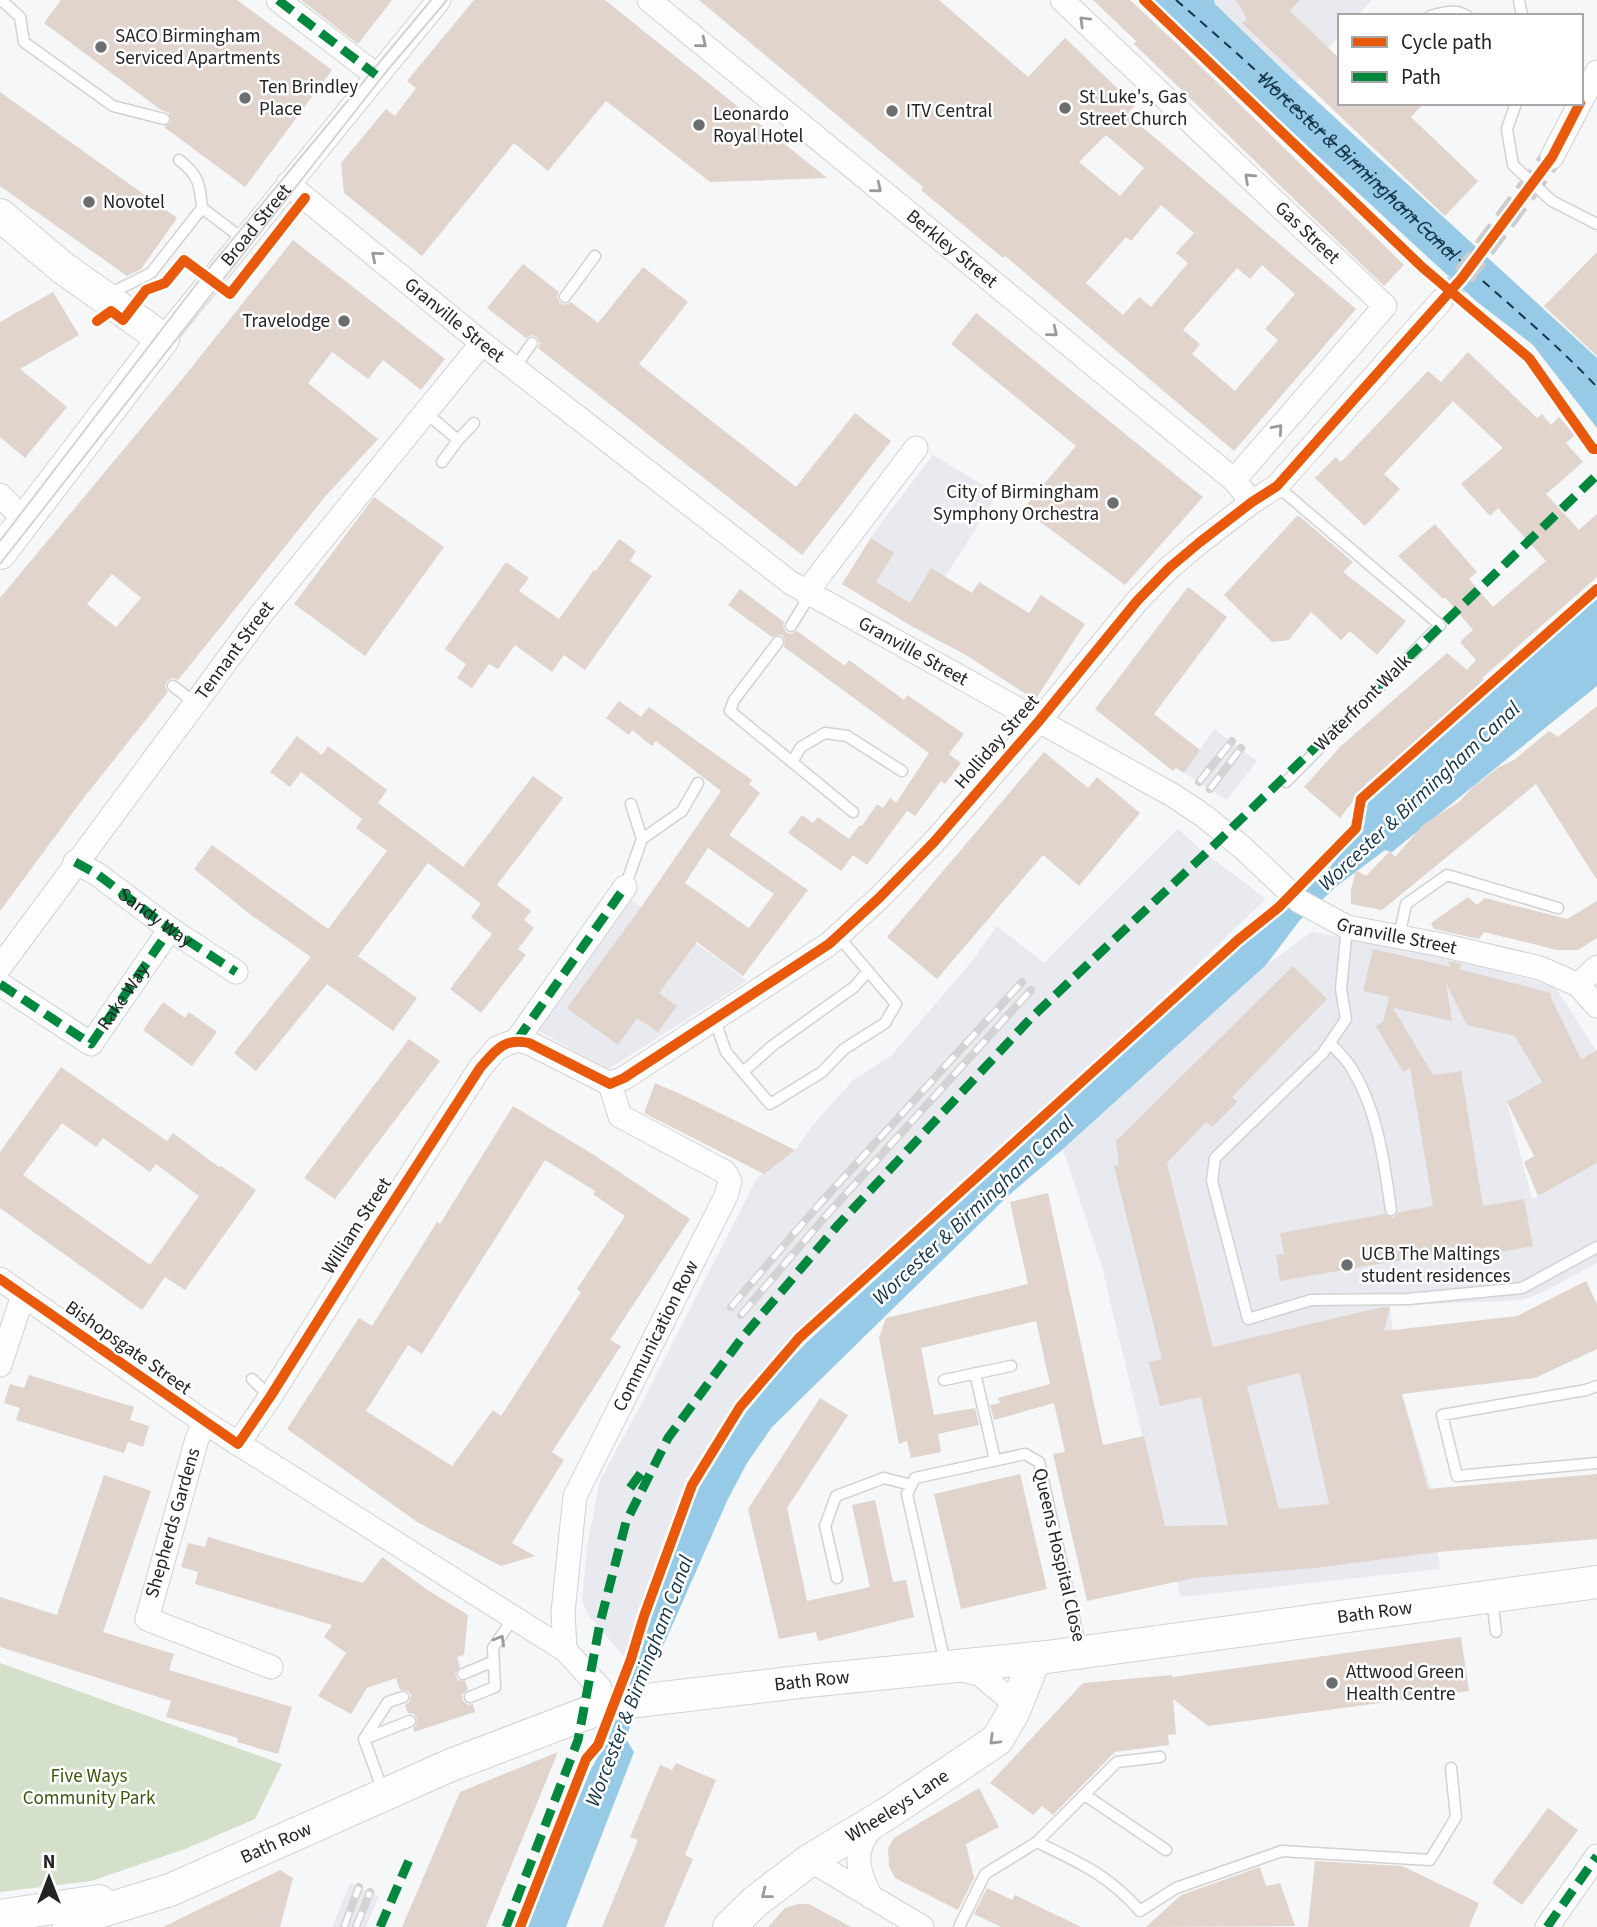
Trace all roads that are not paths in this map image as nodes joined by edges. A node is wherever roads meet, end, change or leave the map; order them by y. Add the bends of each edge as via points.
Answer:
1 (1, 0) edge
2 (278, 0) edge
3 (439, 0) edge
4 (649, 0) edge
5 (1062, 0) edge
6 (1438, 14) edge
7 (1464, 14) edge
8 (1597, 72) edge
9 (376, 75) junction
10 (1583, 98) edge
11 (1515, 105) edge
12 (1579, 105) edge
13 (164, 119) dead end
14 (1552, 157) tunnel mouth
15 (179, 160) dead end
16 (288, 184) junction
17 (202, 208) junction
18 (0, 215) edge
19 (1597, 224) edge
20 (243, 239) junction
21 (595, 256) dead end
22 (105, 296) junction
23 (565, 297) dead end
24 (1441, 301) tunnel mouth
25 (163, 339) junction
26 (482, 343) junction
27 (532, 343) dead end
28 (514, 369) junction
29 (425, 412) junction
30 (474, 423) dead end
31 (458, 440) junction
32 (916, 448) dead end
33 (442, 462) dead end
34 (1234, 480) junction
35 (1277, 486) junction
36 (1, 496) edge
37 (1252, 502) junction
38 (25, 520) junction
39 (0, 553) edge
40 (808, 594) junction
41 (791, 626) dead end
42 (778, 642) dead end
43 (173, 686) dead end
44 (195, 703) junction
45 (1039, 721) junction
46 (792, 762) junction
47 (902, 771) dead end
48 (1286, 782) dead end
49 (698, 783) dead end
50 (631, 804) dead end
51 (853, 812) dead end
52 (642, 839) junction
53 (75, 862) junction
54 (625, 887) joint
55 (1558, 908) dead end
56 (1347, 927) junction
57 (170, 929) junction
58 (838, 936) junction
59 (1399, 937) junction
60 (0, 967) edge
61 (1597, 967) edge
62 (868, 971) junction
63 (236, 972) dead end
64 (0, 984) edge
65 (1578, 985) junction
66 (1597, 1006) edge
67 (714, 1017) junction
68 (517, 1040) junction
69 (1331, 1044) junction
70 (743, 1072) junction
71 (610, 1084) junction
72 (1391, 1210) dead end
73 (1597, 1247) edge
74 (0, 1279) edge
75 (23, 1295) junction
76 (0, 1365) edge
77 (1011, 1366) dead end
78 (975, 1373) junction
79 (252, 1379) dead end
80 (944, 1380) dead end
81 (1597, 1386) edge
82 (271, 1397) junction
83 (204, 1422) junction
84 (238, 1444) junction
85 (995, 1460) junction
86 (1597, 1463) edge
87 (911, 1485) junction
88 (837, 1577) dead end
89 (1597, 1582) edge
90 (1492, 1596) junction
91 (513, 1618) junction
92 (1496, 1632) dead end
93 (565, 1650) junction
94 (1081, 1652) junction
95 (1035, 1658) junction
96 (494, 1661) junction
97 (946, 1666) junction
98 (271, 1667) dead end
99 (463, 1674) dead end
100 (402, 1697) dead end
101 (470, 1697) dead end
102 (605, 1706) junction
103 (1013, 1713) junction
104 (410, 1721) dead end
105 (364, 1739) junction
106 (1160, 1757) dead end
107 (1451, 1768) dead end
108 (384, 1794) junction
109 (1085, 1794) junction
110 (888, 1813) junction
111 (1037, 1842) junction
112 (1166, 1850) dead end
113 (1597, 1856) edge
114 (810, 1860) junction
115 (170, 1890) junction
116 (871, 1897) junction
117 (0, 1916) edge
118 (69, 1927) edge
119 (108, 1927) edge
120 (729, 1927) edge
121 (922, 1927) edge
122 (959, 1927) edge
123 (1547, 1927) edge

1 - 13 lane via 20,17 24,42 113,107
2 - 9 street
3 - 9 street, Broad Street
4 -> 34 street, Berkley Street
34 -> 5 street, Gas Street via 1385,306
6 - 7 lane
8 - 10 street
9 - 16 street, Broad Street
11 - 19 lane via 1507,129 1513,165 1552,201
12 - 14 street
15 - 17 lane via 193,170
16 - 20 street, Broad Street
26 -> 16 street, Granville Street
17 - 20 lane
17 - 22 lane via 151,273
18 - 22 main road
20 - 25 street, Broad Street
21 - 23 lane
22 - 25 main road
24 - 35 street, Holliday Street
25 - 38 main road, Broad Street
26 - 28 street, Granville Street
26 - 29 street, Tennant Street
27 - 28 lane
28 - 40 street, Granville Street
29 - 31 lane
29 - 44 street, Tennant Street
30 - 31 lane
31 - 33 lane
32 - 40 street
34 - 37 street, Berkley Street
35 - 37 street, Holliday Street
35 - 48 lane, Waterfront Walk via 1440,625
36 - 38 street
37 - 45 street, Holliday Street via 1169,568
38 - 39 main road, Broad Street
40 - 41 lane
40 - 45 street, Granville Street
42 - 46 lane via 730,711
43 - 44 lane
44 - 53 street, Tennant Street
45 - 56 street, Granville Street via 1194,810 1299,901
45 - 58 street, Holliday Street via 934,842
46 - 47 lane via 801,747 825,733 847,736
46 - 51 lane
49 - 52 lane via 682,811
50 - 52 lane
52 - 54 lane
53 - 57 street, Sandy Way
53 - 60 street, Tennant Street
54 - 68 street, William Street
55 - 59 lane via 1447,875 1406,904
56 - 59 street, Granville Street
56 - 69 lane via 1341,989 1346,1019
57 - 63 street, Sandy Way
57 - 64 street, Rake Way via 91,1044
58 - 62 lane
58 - 67 street, Holliday Street
59 - 65 street, Granville Street via 1540,968
61 - 65 street
62 - 70 lane via 854,987
62 - 70 lane via 896,1004 885,1023 771,1104
65 - 66 street, Granville Street
67 - 70 lane via 726,1052
67 - 71 street, Holliday Street
68 - 71 street
68 - 82 street, William Street via 497,1048 480,1068
69 - 72 lane via 1352,1068 1370,1108 1382,1146
69 - 73 lane via 1215,1157 1212,1181 1248,1319 1311,1300 1408,1299 1522,1288
71 - 93 street, Communication Row via 620,1116 725,1172 730,1181 575,1496 563,1612
74 - 75 street, Bishopsgate Street
75 - 76 street
75 - 83 street, Bishopsgate Street
77 - 78 lane
78 - 80 lane
78 - 85 lane
79 - 82 lane
81 - 86 lane via 1442,1415 1457,1476
82 - 84 street, William Street
83 - 84 street, Bishopsgate Street
83 - 98 street, Shepherds Gardens via 146,1619
84 - 91 street, Bishopsgate Street
85 - 87 lane, Queens Hospital Close via 915,1478
85 - 94 lane, Queens Hospital Close via 1025,1454 1039,1462
87 - 88 lane via 884,1478 836,1496 825,1526
87 - 97 lane via 907,1494
89 - 90 main road, Bath Row
90 - 92 lane
90 - 94 main road, Bath Row
91 - 93 street, Bishopsgate Street
96 -> 91 lane via 493,1648
93 - 102 street, Bishopsgate Street via 600,1688
94 - 95 main road, Bath Row
95 - 97 main road, Bath Row
95 - 103 main road, Wheeleys Lane
96 - 99 lane
96 - 101 lane via 495,1687
97 - 102 main road, Bath Row
97 - 103 street via 981,1675 1008,1698
100 - 105 lane via 388,1702
102 - 108 main road, Bath Row
103 -> 110 main road, Wheeleys Lane via 997,1740
104 - 105 lane
105 - 108 lane
106 - 109 lane via 1116,1762
107 - 111 lane via 1456,1817 1430,1860 1282,1851 1176,1888 1140,1911 1094,1870
108 - 115 main road, Bath Row
109 - 111 lane
109 - 112 lane
110 - 114 main road, Wheeleys Lane
110 - 116 street via 864,1836 859,1851 861,1878
111 - 122 lane via 985,1874
113 - 123 street
114 - 116 street
114 -> 120 main road, Wheeleys Lane
115 - 117 main road
115 - 118 main road, Bath Row via 95,1913
115 - 119 main road
116 - 121 street

